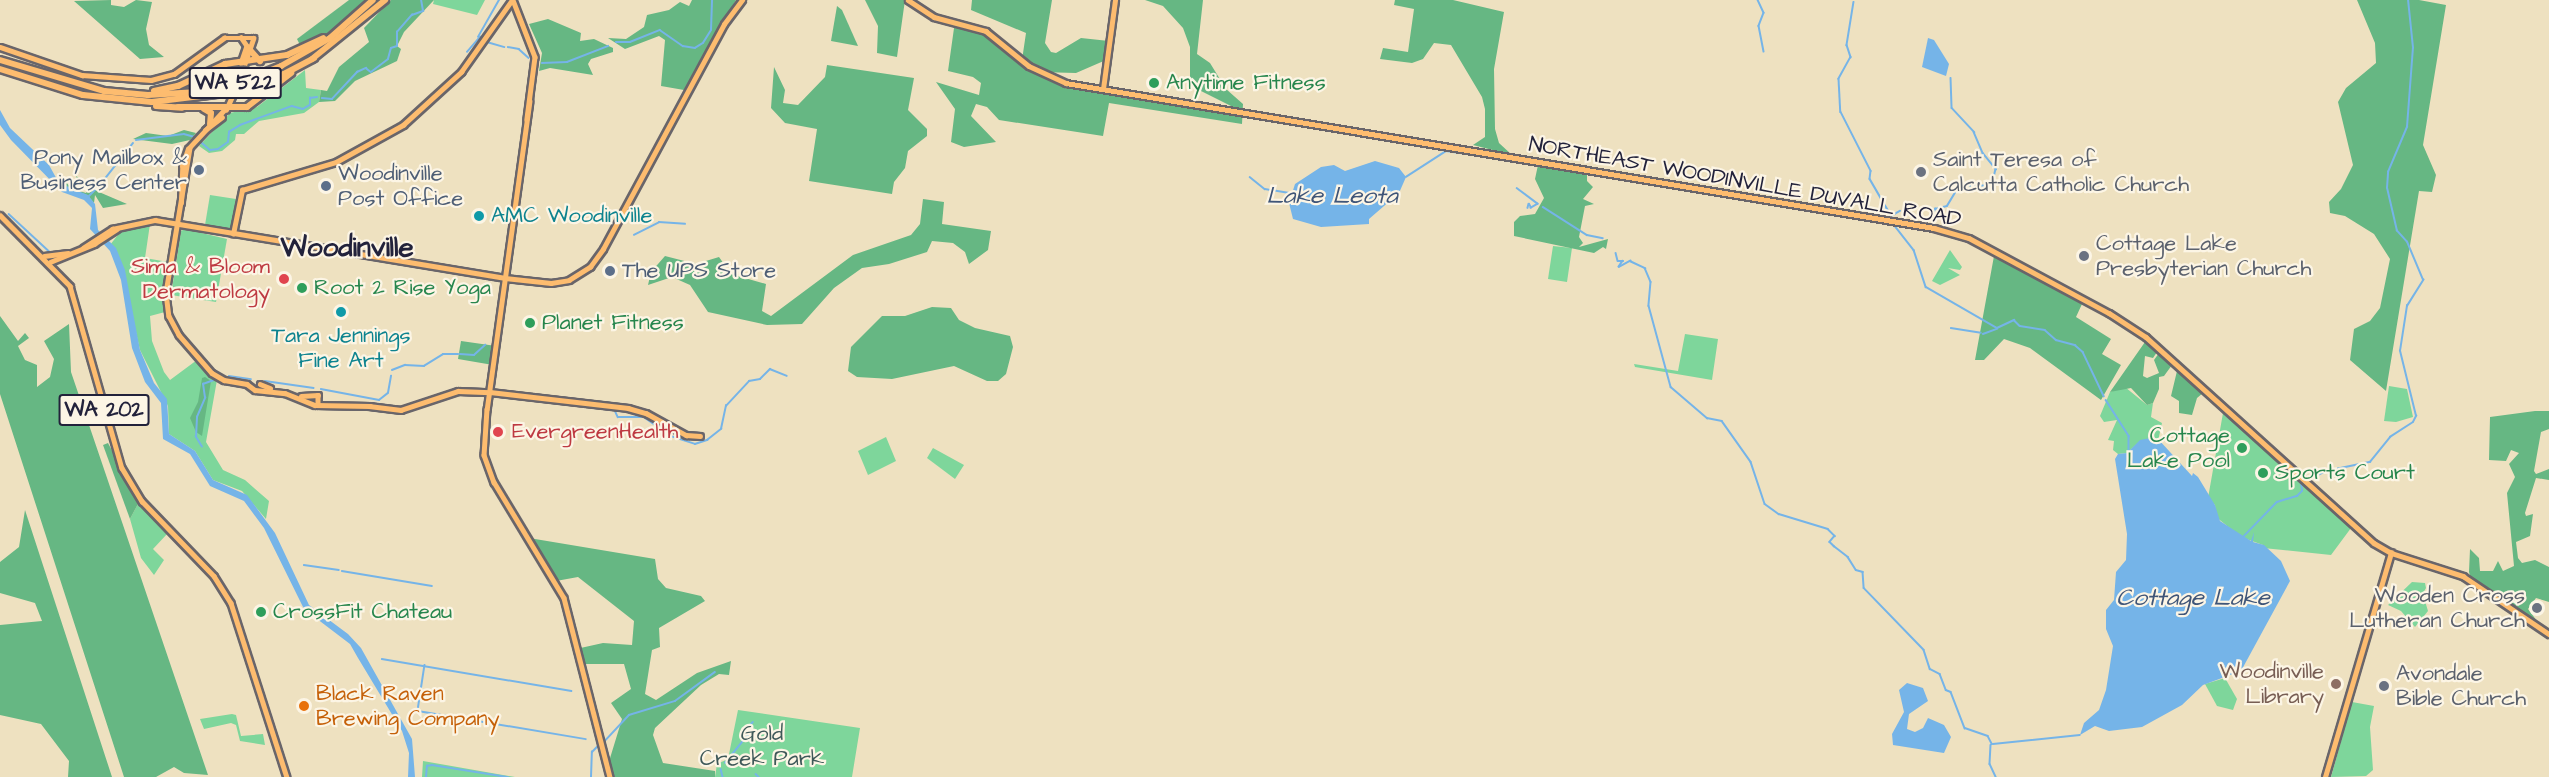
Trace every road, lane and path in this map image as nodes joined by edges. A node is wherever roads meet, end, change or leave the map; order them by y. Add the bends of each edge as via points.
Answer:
1 (373, 0) edge
2 (385, 0) edge
3 (512, 0) edge
4 (742, 0) edge
5 (908, 0) edge
6 (1115, 0) edge
7 (347, 25) junction
8 (232, 36) junction
9 (0, 47) edge
10 (250, 50) junction
11 (314, 58) junction
12 (0, 60) edge
13 (264, 61) junction
14 (243, 65) junction
15 (0, 69) edge
16 (1102, 89) junction
17 (110, 91) junction
18 (129, 102) junction
19 (178, 107) junction
20 (226, 108) junction
21 (210, 124) junction
22 (205, 130) junction
23 (0, 215) edge
24 (179, 224) junction
25 (233, 234) junction
26 (70, 253) junction
27 (43, 256) junction
28 (50, 262) junction
29 (506, 278) junction
30 (489, 392) junction
31 (310, 398) junction
32 (319, 401) junction
33 (700, 436) dead end
34 (2391, 553) junction
35 (2549, 634) edge
36 (287, 777) edge
37 (610, 777) edge
38 (2325, 777) edge

1 - 7 highway, WA 522
2 - 11 highway, WA 522
3 - 25 main road via 461,72 403,125 336,162 242,190
3 - 29 main road via 535,57
4 - 29 main road via 724,24 595,262 565,281
5 - 16 main road, NORTHEAST WOODINVILLE DUVALL ROAD via 933,17 986,31 1029,66 1052,78
6 - 16 main road
7 - 13 highway via 303,49
7 - 17 highway, WA 522 via 306,53 244,81 174,94
8 - 9 main road via 212,45 174,74 151,80 82,75
8 - 10 main road via 254,38
8 - 14 main road via 247,43
10 - 13 highway via 255,59
10 - 14 main road
11 - 18 highway, WA 522 via 284,74 233,92 191,100
11 - 20 highway via 254,104
12 - 17 highway, WA 522 via 82,87
13 - 14 highway
14 - 17 highway via 222,66 168,89
14 - 20 main road, bridge
15 - 18 highway, WA 522 via 83,95
16 - 34 main road, NORTHEAST WOODINVILLE DUVALL ROAD via 1923,226 1962,236 2109,313 2146,337 2365,536
18 - 19 highway
19 - 20 highway
19 - 21 highway via 208,109 212,115
20 - 21 main road
20 - 22 main road
21 - 22 main road
22 - 24 main road via 190,148
23 - 27 main road
24 - 25 main road
24 - 26 main road via 143,220 118,227
24 - 31 main road via 166,293 168,311 179,334 224,380
25 - 29 main road
26 - 27 main road
26 - 28 main road
27 - 28 main road
28 - 36 main road, WA 202 via 78,303 110,438 122,468 142,501 214,576 231,603
29 - 30 main road
30 - 32 main road via 458,392 401,410
30 - 33 main road via 628,408 646,413 686,435
30 - 37 main road via 484,455 494,482 564,598
31 - 32 main road
31 - 32 main road
34 - 35 main road, NORTHEAST WOODINVILLE DUVALL ROAD via 2463,576
34 - 38 main road

